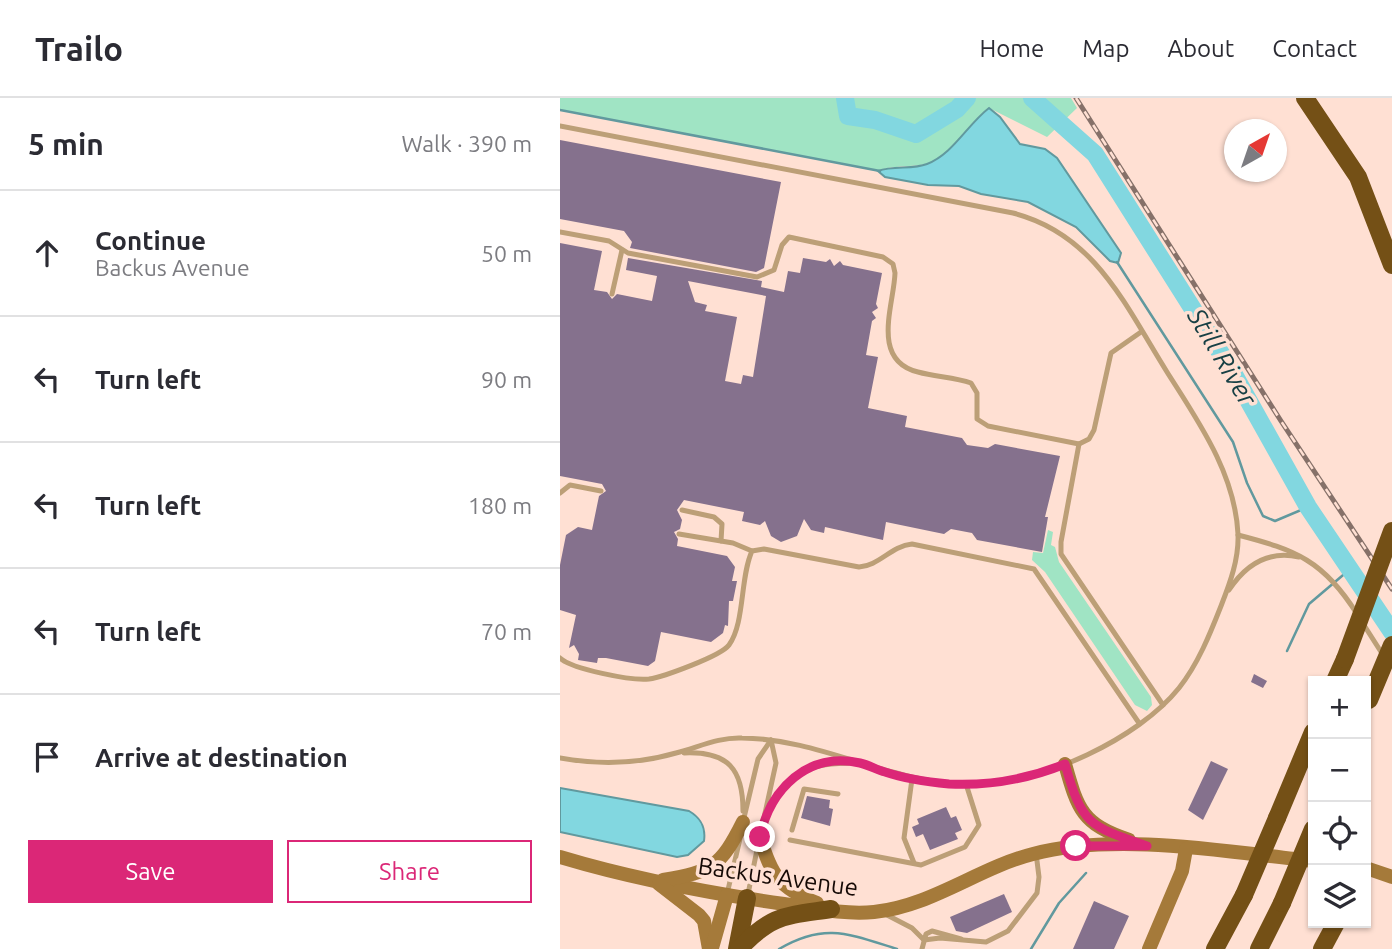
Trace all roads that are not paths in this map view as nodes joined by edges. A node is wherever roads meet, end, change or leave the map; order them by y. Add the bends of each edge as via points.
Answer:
1 (1305, 98) edge
2 (560, 126) edge
3 (560, 232) edge
4 (622, 250) junction
5 (1392, 265) edge
6 (612, 293) dead end
7 (1141, 332) junction
8 (1079, 444) junction
9 (601, 491) dead end
10 (560, 493) edge
11 (682, 510) dead end
12 (1392, 531) edge
13 (679, 534) dead end
14 (1238, 535) junction
15 (720, 541) junction
16 (752, 551) junction
17 (1392, 551) edge
18 (1308, 559) junction
19 (1225, 596) junction
20 (1392, 645) edge
21 (560, 657) edge
22 (1345, 659) junction
23 (1392, 670) edge
24 (1337, 676) edge
25 (1371, 694) edge
26 (1163, 705) junction
27 (1139, 723) junction
28 (1310, 739) edge
29 (771, 740) junction
30 (674, 754) junction
31 (560, 758) edge
32 (859, 763) junction
33 (1065, 764) junction
34 (912, 779) junction
35 (966, 784) junction
36 (838, 794) dead end
37 (764, 817) junction
38 (743, 822) junction
39 (792, 830) dead end
40 (760, 837) junction
41 (790, 839) dead end
42 (1308, 841) edge
43 (1147, 846) junction
44 (1186, 849) junction
45 (1036, 853) junction
46 (560, 857) edge
47 (1308, 860) edge
48 (914, 863) junction
49 (1371, 870) edge
50 (1392, 877) edge
51 (655, 881) junction
52 (727, 895) junction
53 (1244, 895) junction
54 (747, 898) junction
55 (831, 909) junction
56 (878, 911) junction
57 (1333, 928) edge
58 (924, 940) junction
59 (711, 949) edge
60 (738, 949) edge
61 (922, 949) edge
62 (1149, 949) edge
63 (1214, 949) edge
64 (1221, 949) edge
65 (1260, 949) edge
66 (1322, 949) edge

1 - 5 highway via 1358,177
2 - 7 lane via 1024,216 1062,232 1086,251
3 - 4 lane via 609,241
4 - 6 lane
4 - 8 lane via 757,277 774,270 789,237 883,257 893,264 895,273 886,333 901,362 915,372 971,383 977,393 977,419 988,426
7 - 8 lane via 1111,353 1094,430
7 - 14 lane via 1213,446
8 - 26 lane via 1062,554
9 - 10 lane via 570,485
11 - 15 lane via 714,517 722,524
12 - 22 highway, bridge
13 - 15 lane
14 - 18 lane
14 - 19 lane
15 - 16 lane
16 - 21 lane via 734,632 723,650 649,679 577,667
16 - 27 lane via 764,549 859,567 912,544 1030,567
17 - 22 highway, bridge
18 - 19 lane via 1263,558 1246,569
18 - 23 lane via 1340,588
19 - 26 lane via 1196,661
20 - 25 highway, bridge
22 - 24 highway
26 - 27 lane
27 - 33 lane
28 - 53 highway, bridge
29 - 30 lane via 729,738
29 - 32 lane via 827,751
29 - 37 lane via 776,756
29 - 38 lane via 758,759
30 - 31 lane via 614,762
30 - 38 lane via 716,756 733,768 742,785
32 - 34 lane
32 - 37 lane via 817,765 799,773 784,785
33 - 35 lane via 1008,781
33 - 43 main road via 1085,817 1113,835
34 - 35 lane
34 - 48 lane via 904,838
35 - 48 lane via 979,825 965,847 921,865
36 - 39 lane via 804,789
37 - 40 lane
38 - 51 main road via 712,868
38 - 52 lane
40 - 54 lane
40 - 55 main road via 769,868 782,884
41 - 48 lane
42 - 65 highway, bridge
43 - 44 main road, Backus Avenue
43 - 45 main road, Backus Avenue via 1096,845
44 - 47 main road, Backus Avenue
44 - 62 main road via 1182,872
45 - 56 main road, Backus Avenue via 920,901
45 - 58 lane via 1037,893 1008,931 986,942
46 - 51 main road, Backus Avenue
49 - 50 main road
51 - 52 main road, Backus Avenue
51 - 59 main road via 704,921
52 - 54 main road, Backus Avenue
52 - 59 main road
53 - 63 highway
53 - 64 highway
54 - 55 main road, Backus Avenue
54 - 60 highway
55 - 56 main road, Backus Avenue
55 - 60 highway via 775,918
56 - 58 lane via 904,923
57 - 66 highway
58 - 61 lane

